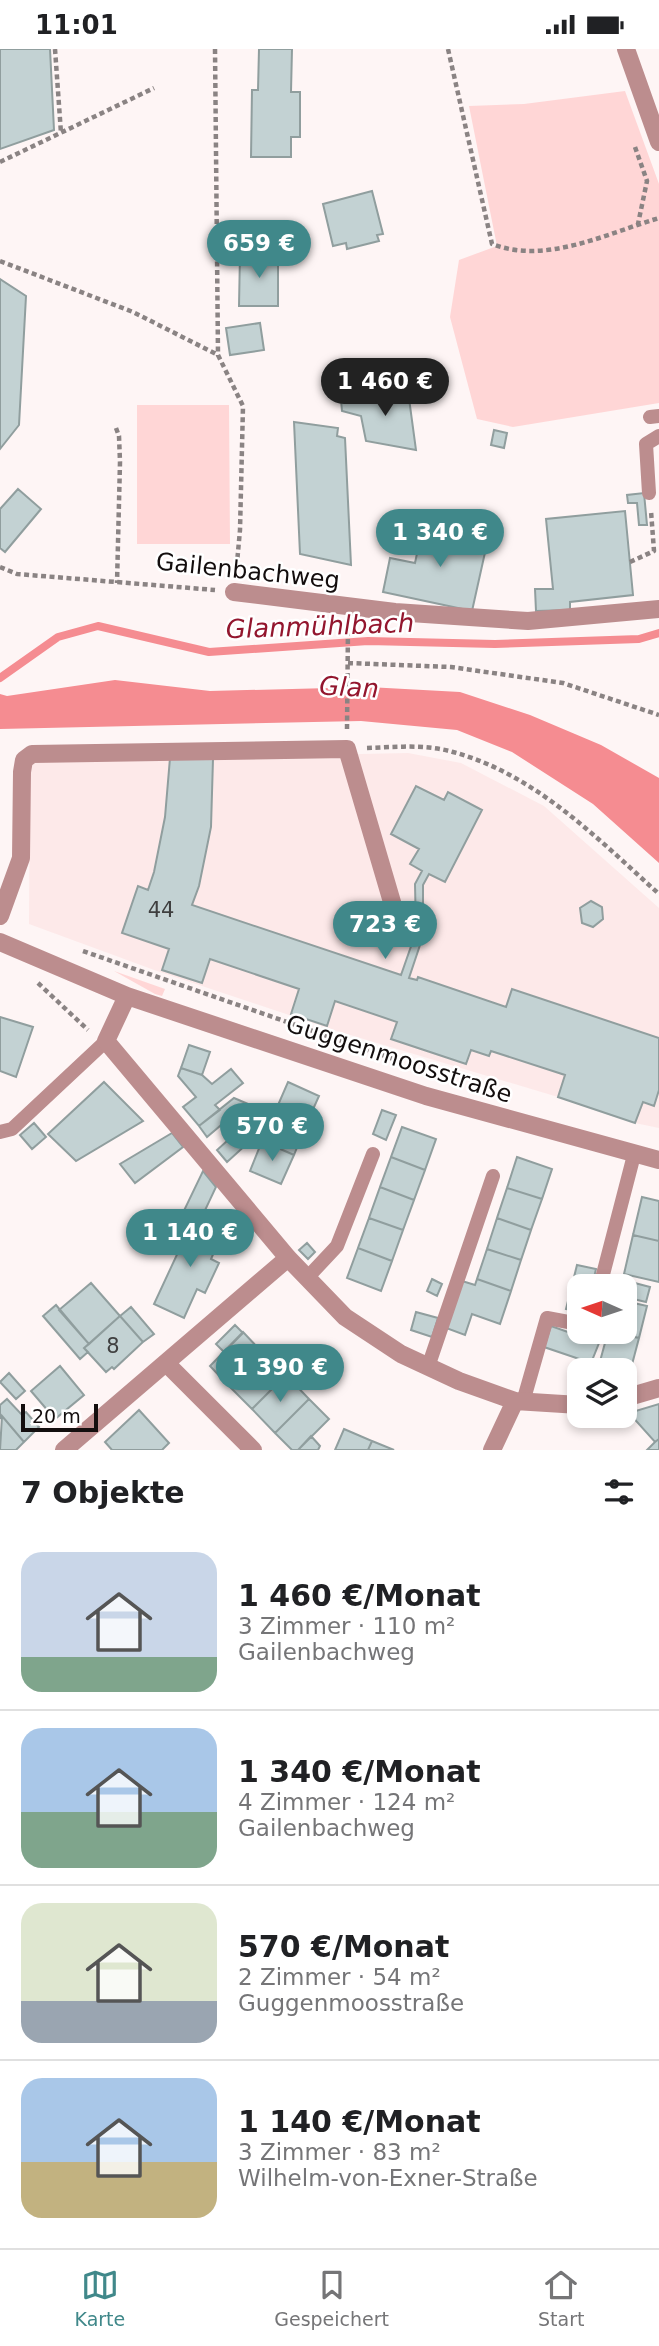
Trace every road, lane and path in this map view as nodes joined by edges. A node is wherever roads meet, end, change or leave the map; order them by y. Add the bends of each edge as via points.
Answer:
1 (55, 49) edge
2 (215, 49) edge
3 (448, 49) edge
4 (626, 49) edge
5 (154, 88) dead end
6 (61, 132) junction
7 (633, 142) dead end
8 (659, 142) edge
9 (0, 162) edge
10 (659, 218) edge
11 (638, 224) junction
12 (0, 261) edge
13 (218, 355) junction
14 (116, 428) dead end
15 (659, 436) edge
16 (649, 493) joint
17 (630, 562) dead end
18 (0, 567) edge
19 (117, 583) junction
20 (234, 592) junction
21 (659, 609) edge
22 (348, 637) dead end
23 (348, 660) junction
24 (659, 715) edge
25 (347, 741) junction
26 (659, 894) edge
27 (0, 916) edge
28 (402, 936) dead end
29 (0, 942) edge
30 (77, 949) dead end
31 (29, 974) dead end
32 (127, 996) junction
33 (106, 1041) junction
34 (409, 1065) dead end
35 (0, 1132) edge
36 (373, 1154) dead end
37 (634, 1155) junction
38 (659, 1160) edge
39 (493, 1176) dead end
40 (288, 1258) junction
41 (603, 1274) edge
42 (307, 1278) junction
43 (567, 1322) edge
44 (167, 1364) junction
45 (428, 1367) junction
46 (659, 1388) edge
47 (637, 1394) edge
48 (519, 1402) junction
49 (567, 1404) edge
50 (64, 1450) edge
51 (253, 1450) edge
52 (492, 1450) edge

1 - 6 path
2 - 13 path
3 - 11 path via 492,244 529,251 559,248
4 - 8 street
5 - 6 path
6 - 9 path
7 - 11 path via 647,181
10 - 11 path
12 - 13 path via 132,312
13 - 20 path via 243,406
14 - 19 path via 120,462
15 - 16 lane via 646,445
16 - 17 path via 654,551
18 - 19 path, Gailenbachweg via 17,575
19 - 20 path, Gailenbachweg
20 - 21 street, Gailenbachweg via 395,612 528,621
22 - 23 path
23 - 24 path via 452,667 564,683
23 - 25 path
25 - 26 path via 452,751 488,765 555,802
25 - 27 street via 185,752 32,754 24,760 22,772 20,858
25 - 28 street
29 - 32 street, Guggenmoosstraße
30 - 34 path
31 - 33 path via 97,1040
32 - 33 street
32 - 37 street, Guggenmoosstraße via 426,1096
33 - 35 lane via 12,1129
33 - 40 street
36 - 42 lane via 337,1246
37 - 38 street, Guggenmoosstraße
37 - 41 lane
39 - 45 lane
40 - 42 street
40 - 44 street
42 - 45 street via 345,1317 401,1355
43 - 48 lane via 547,1318
44 - 50 street
44 - 51 street
45 - 48 street
46 - 47 street
48 - 49 street
48 - 52 street

